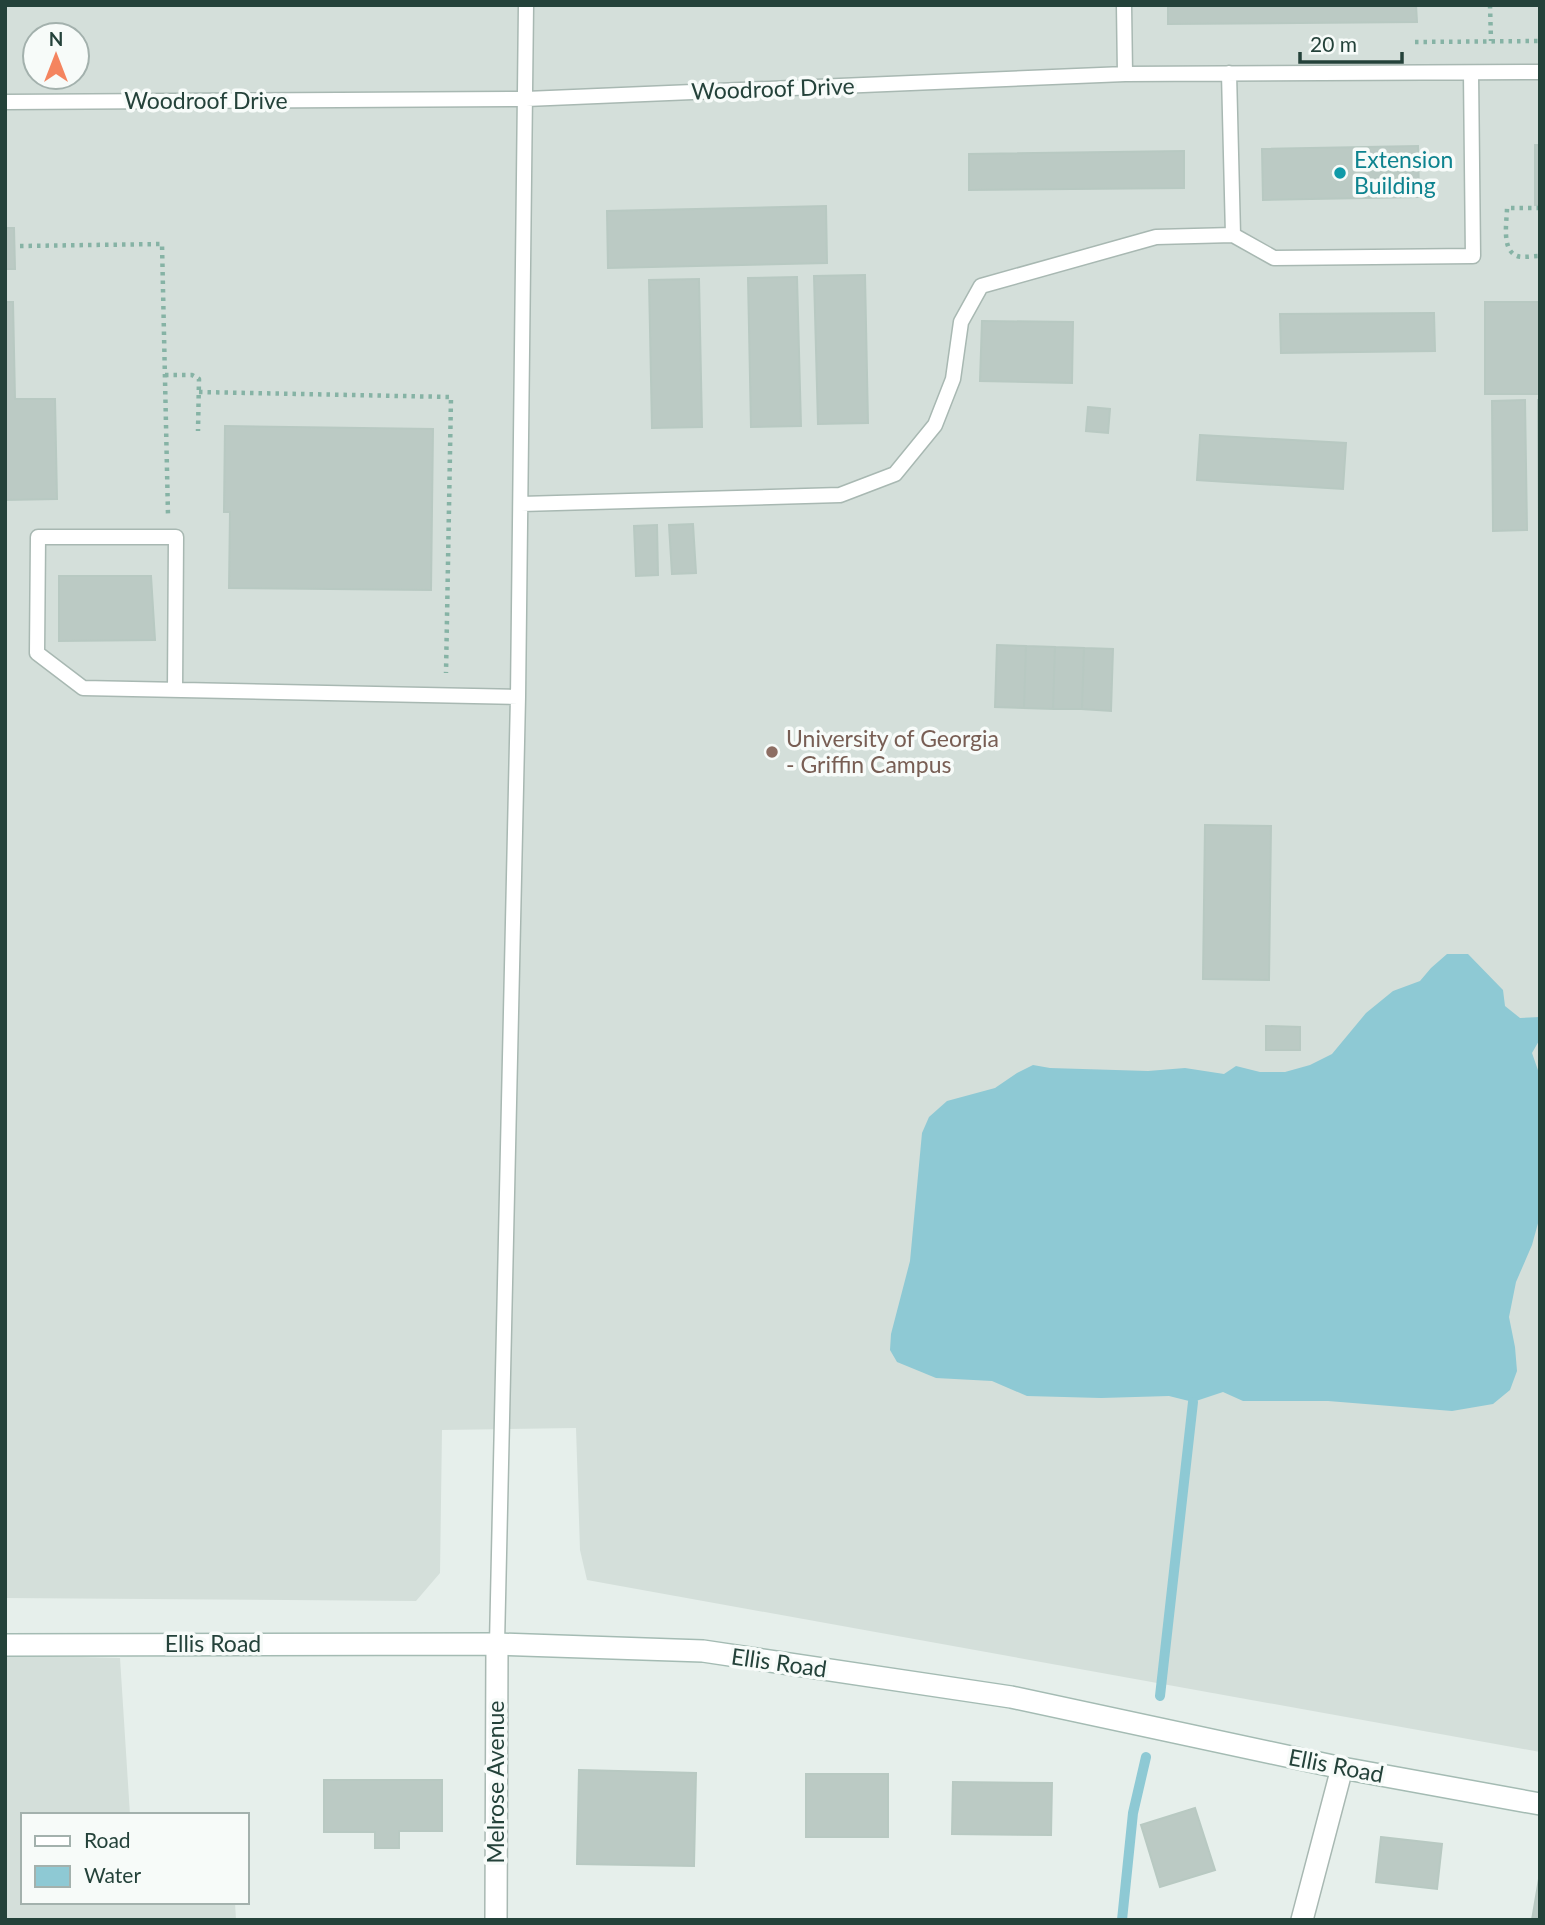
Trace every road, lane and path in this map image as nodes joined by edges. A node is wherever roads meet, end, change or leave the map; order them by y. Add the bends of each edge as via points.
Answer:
1 (526, 5) edge
2 (1124, 5) edge
3 (1490, 5) edge
4 (1491, 41) junction
5 (1540, 41) edge
6 (1415, 42) dead end
7 (1471, 72) junction
8 (1540, 72) edge
9 (1229, 73) junction
10 (1125, 74) junction
11 (526, 99) junction
12 (5, 102) edge
13 (1540, 208) edge
14 (1233, 235) junction
15 (20, 246) dead end
16 (1540, 256) edge
17 (165, 375) junction
18 (198, 392) junction
19 (198, 431) dead end
20 (521, 504) junction
21 (169, 537) junction
22 (175, 690) junction
23 (445, 695) junction
24 (518, 696) junction
25 (5, 1644) edge
26 (497, 1644) junction
27 (1342, 1768) junction
28 (1540, 1804) edge
29 (496, 1920) edge
30 (1302, 1920) edge

1 - 11 lane
2 - 10 lane
3 - 4 path
4 - 5 path
4 - 6 path
7 - 8 lane, Woodroof Drive
7 - 9 lane, Woodroof Drive
7 - 14 lane via 1473,256 1274,258
9 - 10 lane, Woodroof Drive
9 - 14 lane
10 - 11 lane, Woodroof Drive
11 - 12 lane, Woodroof Drive
11 - 20 lane
13 - 16 path via 1507,208 1509,249 1517,256
14 - 20 lane via 1156,237 981,286 961,322 953,379 935,425 895,474 840,495
15 - 17 path via 162,244
17 - 18 path via 192,375 198,379
17 - 21 path
18 - 19 path
18 - 23 path via 451,397
20 - 24 lane
21 - 22 lane via 176,537
21 - 22 lane via 37,537 37,653 83,688
22 - 23 lane
23 - 24 lane
24 - 26 lane
25 - 26 street, Ellis Road
26 - 27 street, Ellis Road via 703,1651 1010,1697
26 - 29 street, Melrose Avenue
27 - 28 street, Ellis Road
27 - 30 street

